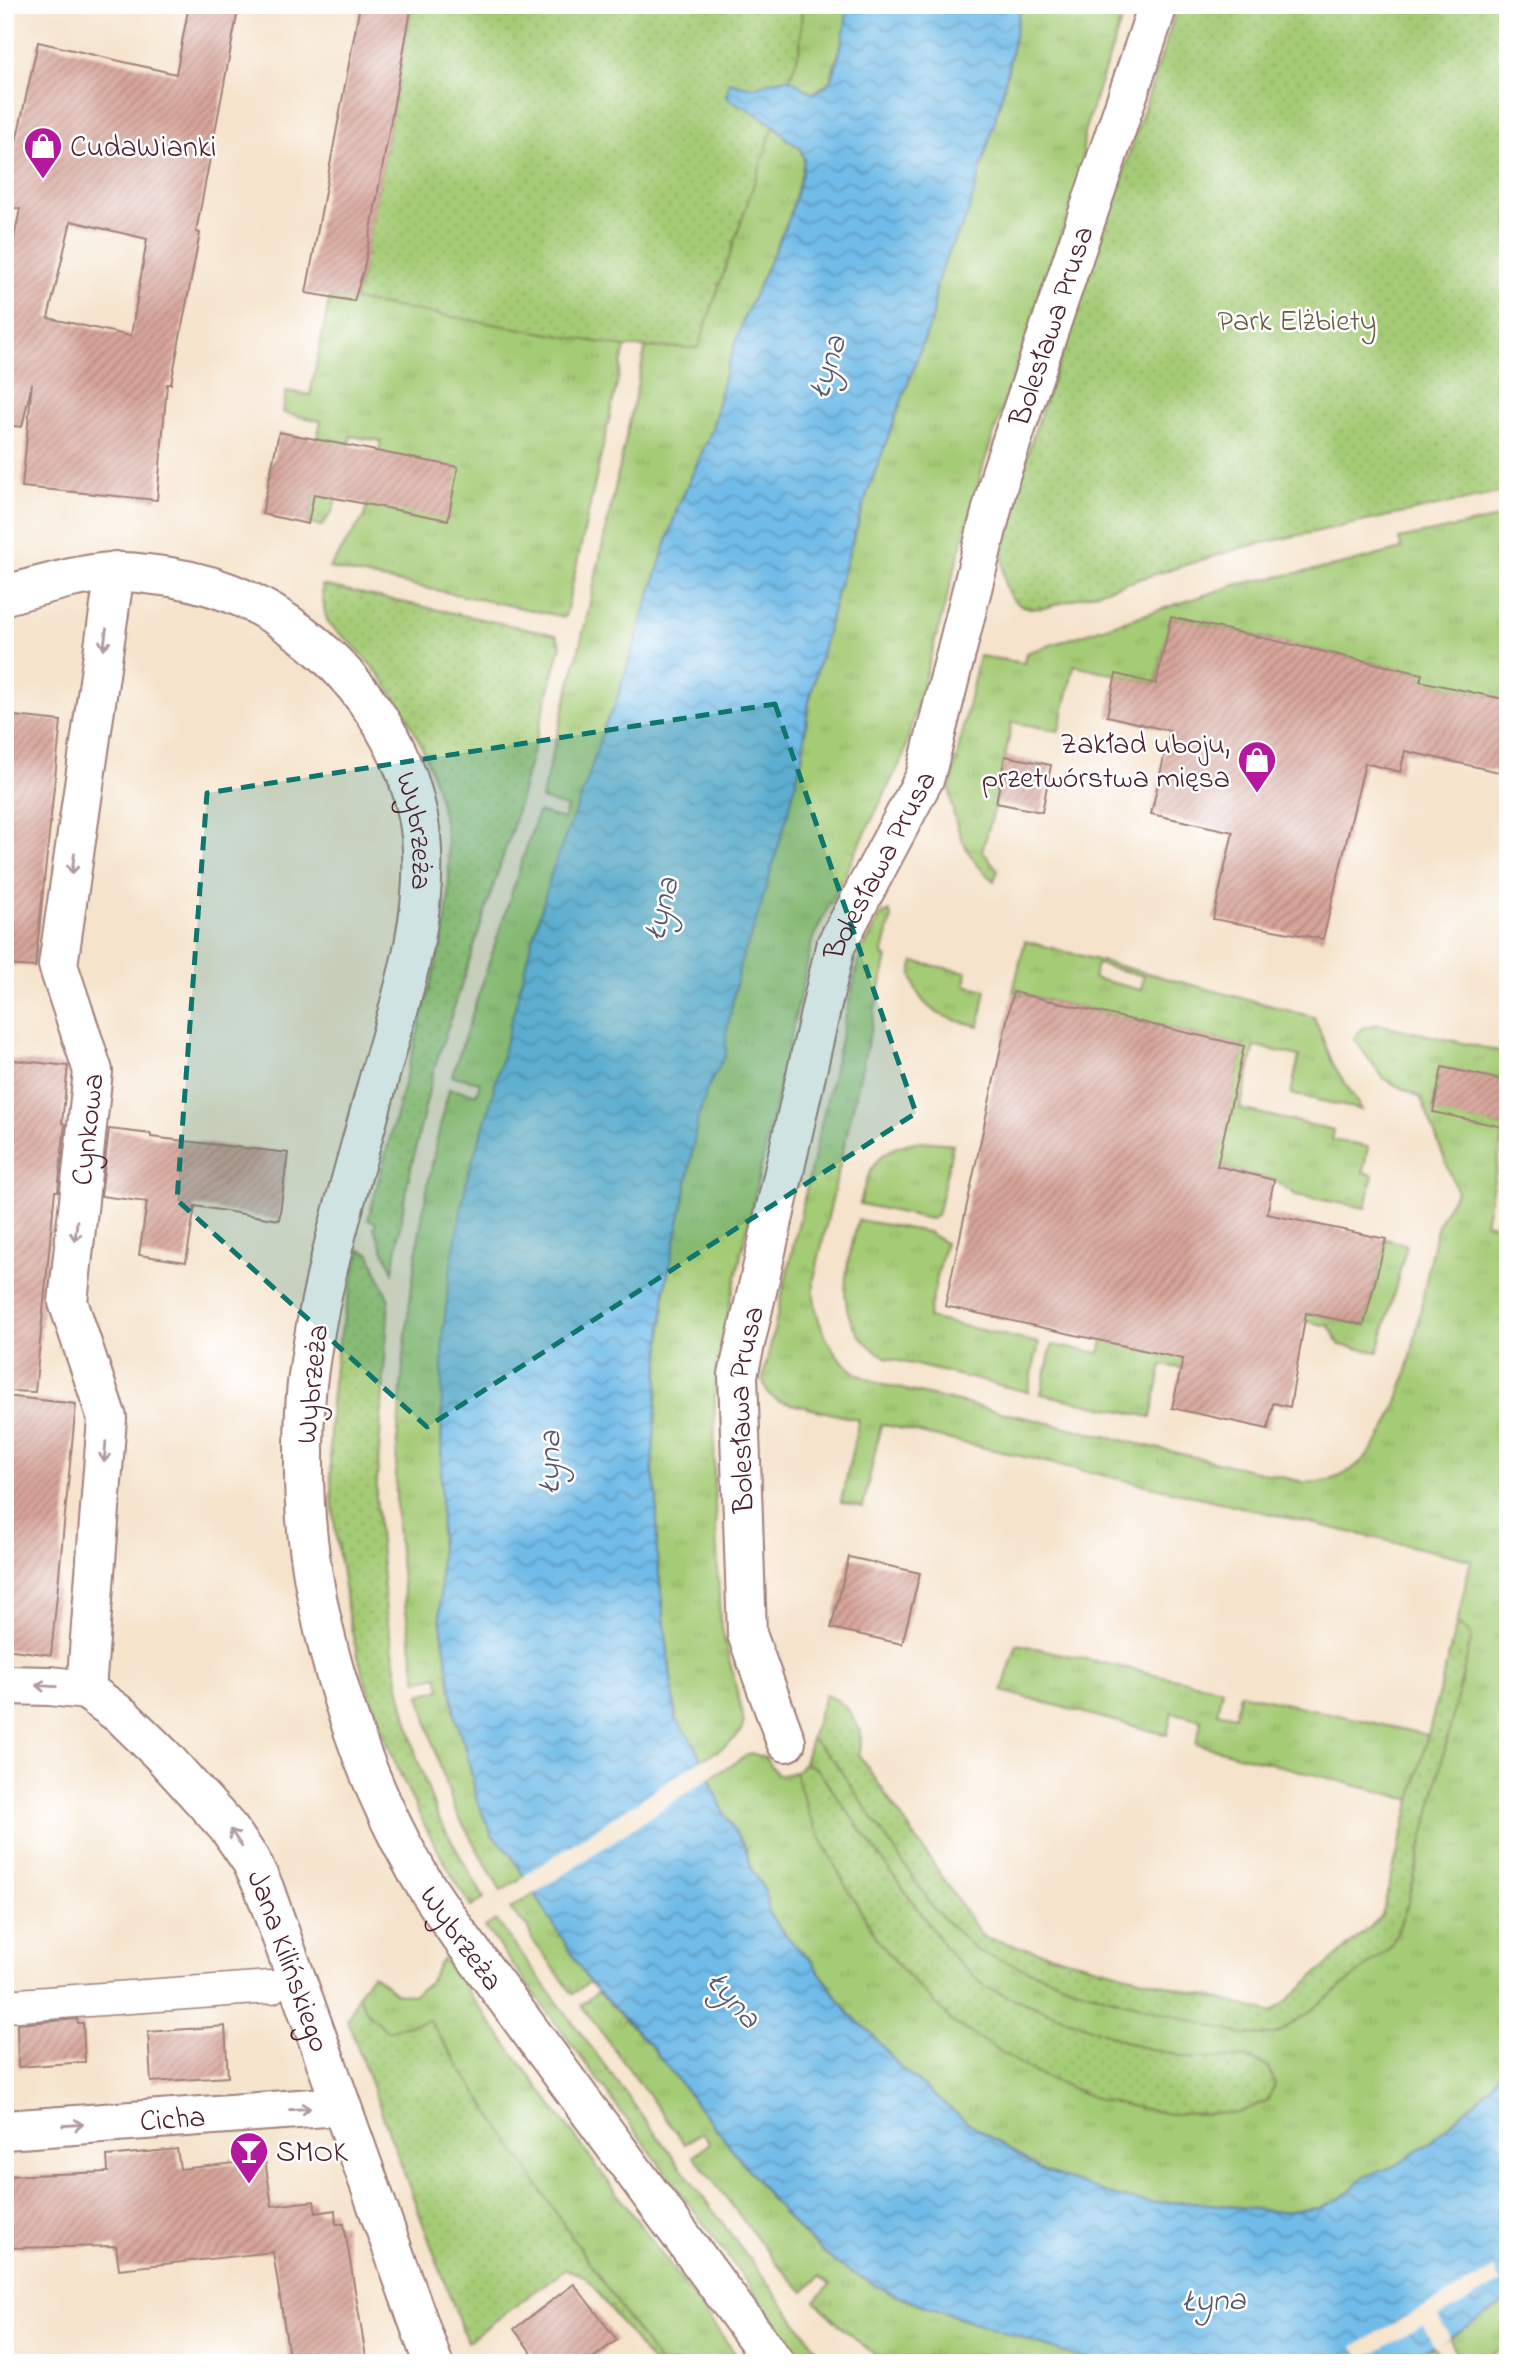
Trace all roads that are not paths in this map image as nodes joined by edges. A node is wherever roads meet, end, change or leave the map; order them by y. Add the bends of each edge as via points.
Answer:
1 (1158, 5) edge
2 (115, 571) junction
3 (5, 596) edge
4 (5, 1685) edge
5 (86, 1690) junction
6 (786, 1742) dead end
7 (271, 1987) dead end
8 (5, 2006) edge
9 (340, 2106) junction
10 (5, 2130) edge
11 (433, 2363) edge
12 (775, 2363) edge

1 - 6 street, Bolesława Prusa via 1002,473 925,777 835,947 738,1375 747,1634
2 - 3 street, Wybrzeża
2 -> 5 street, Cynkowa via 58,965 93,1070 68,1302 107,1418
2 - 12 street, Wybrzeża via 182,578 229,591 275,614 345,674 374,711 406,774 421,838 420,909 409,969 316,1319 307,1381 303,1465 308,1537 334,1671 376,1791 415,1869
5 -> 4 street, Jana Kilińskiego
9 -> 5 street, Jana Kilińskiego via 251,1861 229,1829 162,1755 123,1717
7 - 8 street
10 -> 9 street, Cicha
9 - 11 street, Jana Kilińskiego

